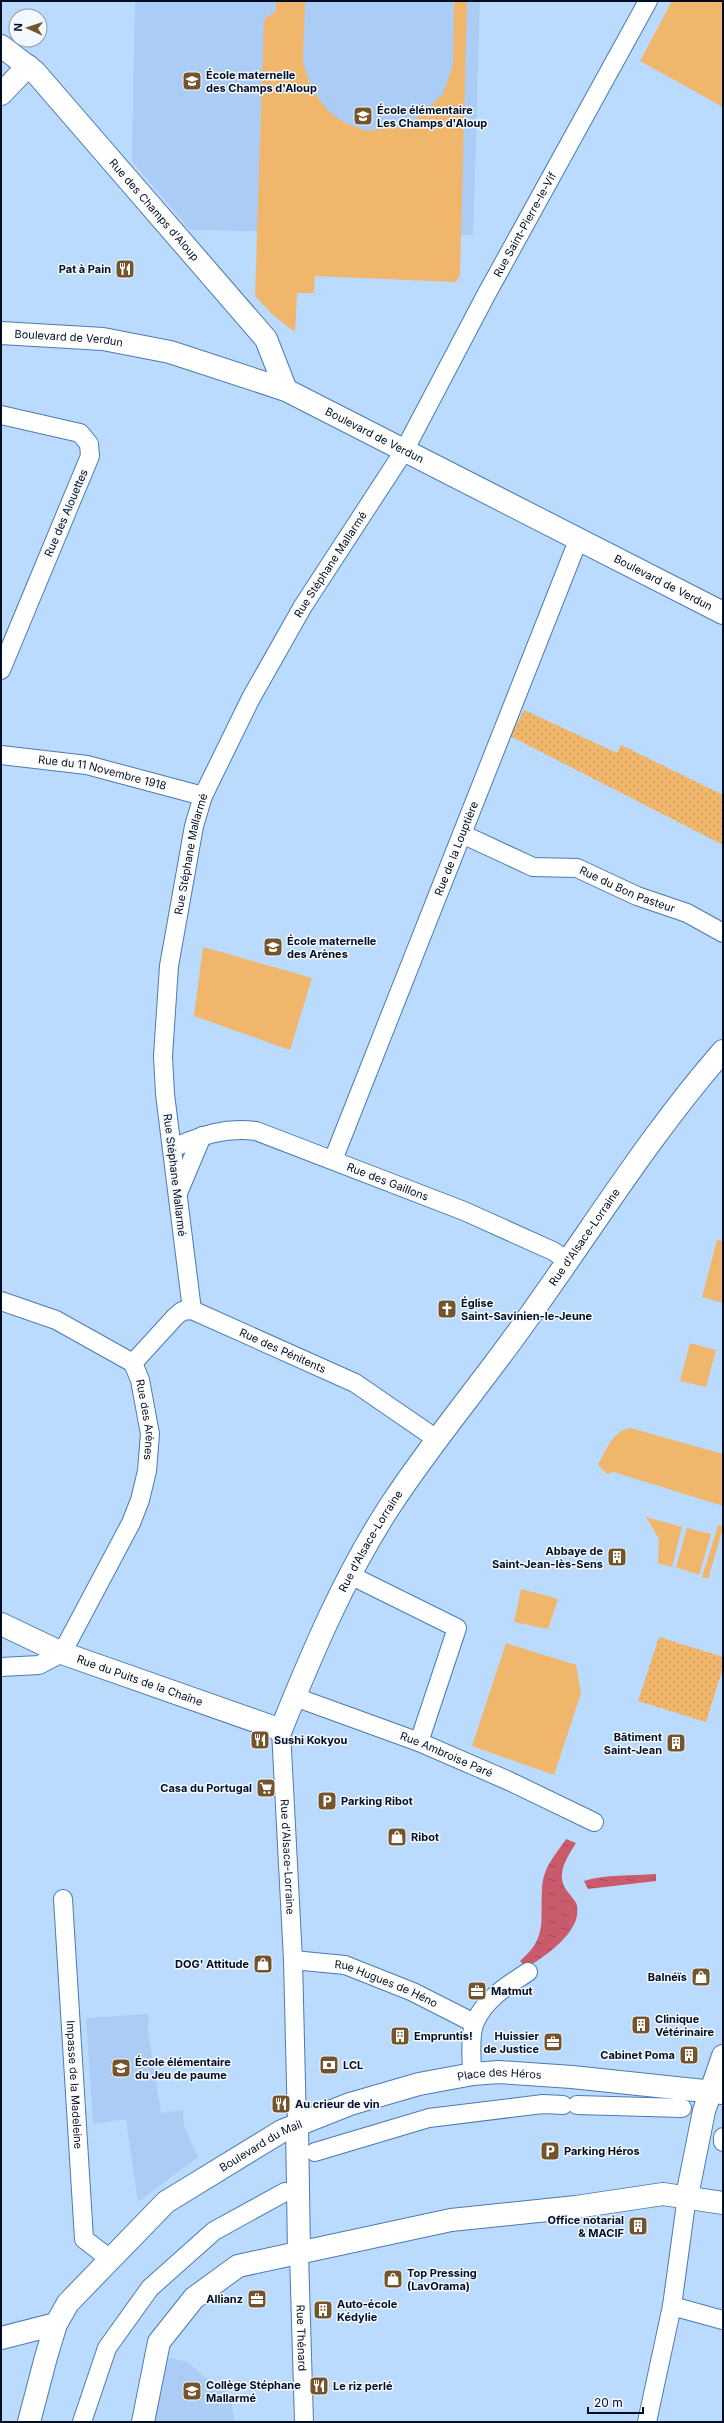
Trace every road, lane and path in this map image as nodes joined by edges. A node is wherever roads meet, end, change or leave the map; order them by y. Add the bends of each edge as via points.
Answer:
1 (648, 1) edge
2 (1, 46) edge
3 (28, 66) junction
4 (1, 94) edge
5 (1, 333) edge
6 (286, 390) junction
7 (1, 415) edge
8 (404, 451) junction
9 (579, 538) junction
10 (723, 613) edge
11 (1, 670) edge
12 (1, 755) edge
13 (203, 796) junction
14 (462, 834) junction
15 (723, 934) edge
16 (723, 1051) edge
17 (202, 1136) junction
18 (172, 1148) junction
19 (333, 1160) junction
20 (178, 1194) junction
21 (568, 1261) junction
22 (1, 1301) edge
23 (192, 1310) junction
24 (132, 1362) junction
25 (438, 1440) junction
26 (350, 1575) junction
27 (1, 1624) edge
28 (62, 1653) junction
29 (1, 1667) edge
30 (295, 1697) junction
31 (281, 1730) junction
32 (419, 1742) junction
33 (594, 1822) dead end
34 (63, 1899) dead end
35 (293, 1960) junction
36 (528, 1972) dead end
37 (474, 2023) junction
38 (723, 2056) edge
39 (473, 2074) junction
40 (716, 2092) edge
41 (677, 2105) dead end
42 (297, 2125) junction
43 (723, 2137) edge
44 (723, 2142) edge
45 (315, 2152) dead end
46 (285, 2192) dead end
47 (687, 2196) junction
48 (723, 2203) edge
49 (299, 2254) junction
50 (110, 2258) junction
51 (672, 2306) junction
52 (723, 2320) edge
53 (56, 2324) junction
54 (1, 2338) edge
55 (29, 2422) edge
56 (82, 2422) edge
57 (143, 2422) edge
58 (304, 2422) edge
59 (647, 2422) edge

1 - 8 street, Rue Saint-Pierre-le-Vif via 486,295
2 - 3 main road, Rue des Champs d'Aloup
3 - 4 main road
3 - 6 main road, Rue des Champs d'Aloup via 266,339
5 - 6 main road, Boulevard de Verdun via 103,339 170,352
6 - 8 main road, Boulevard de Verdun
7 - 11 street, Rue des Alouettes via 80,433 89,444 90,456
8 - 9 main road, Boulevard de Verdun
8 - 13 street, Rue Stéphane Mallarmé via 303,606 251,698
9 - 10 main road, Boulevard de Verdun
9 - 14 street, Rue de la Louptière
12 - 13 street, Rue du 11 Novembre 1918 via 87,765
13 - 18 street, Rue Stéphane Mallarmé via 194,826 169,966 163,1056
14 - 15 street, Rue du Bon Pasteur via 533,867 577,868 637,896 687,913
14 - 19 street, Rue de la Louptière
16 - 21 main road, Rue d'Alsace-Lorraine via 631,1168
17 - 18 street, Rue des Gaillons
17 - 19 street, Rue des Gaillons via 220,1130 256,1131
17 - 20 street
18 - 20 street, Rue Stéphane Mallarmé
19 - 21 street, Rue des Gaillons via 464,1211 553,1251
20 - 23 street, Rue Stéphane Mallarmé
21 - 25 main road, Rue d'Alsace-Lorraine
22 - 24 street via 56,1320
23 - 24 street via 182,1311 175,1317
23 - 25 street, Rue des Pénitents via 355,1383
24 - 28 street, Rue des Arènes via 140,1380 150,1434 146,1478 131,1523
25 - 26 main road, Rue d'Alsace-Lorraine via 390,1506
26 - 30 main road, Rue d'Alsace-Lorraine
26 - 32 street via 457,1628
27 - 28 main road, Rue du Puits de la Chaîne
28 - 29 street via 38,1665
28 - 31 main road, Rue du Puits de la Chaîne
30 - 31 main road, Rue d'Alsace-Lorraine
30 - 32 street, Rue Ambroise Paré
31 - 35 street, Rue d'Alsace-Lorraine
32 - 33 street, Rue Ambroise Paré
34 - 50 street, Impasse de la Madeleine via 84,2239
35 - 37 street, Rue Hugues de Héno via 346,1965 413,1992
35 - 42 street, Rue d'Alsace-Lorraine
36 - 37 street via 497,1992
37 - 39 street
38 - 40 main road
39 - 40 main road, Place des Héros via 499,2072 572,2077
39 - 42 main road, Place des Héros via 419,2084 350,2104
40 - 47 main road via 691,2168
41 - 45 street via 543,2104 429,2118
42 - 49 main road, Boulevard du Mail
42 - 50 main road, Boulevard du Mail via 258,2145 166,2202
43 - 44 street
46 - 56 street via 214,2231 150,2288 107,2348
47 - 48 main road
47 - 49 main road via 663,2194 576,2207 451,2220
47 - 51 street
49 - 57 main road via 238,2266 194,2298 159,2342
49 - 58 street, Rue Thénard
50 - 53 main road, Boulevard du Mail via 68,2303
51 - 52 street
51 - 59 street
53 - 54 main road
53 - 55 main road, Boulevard du Mail

